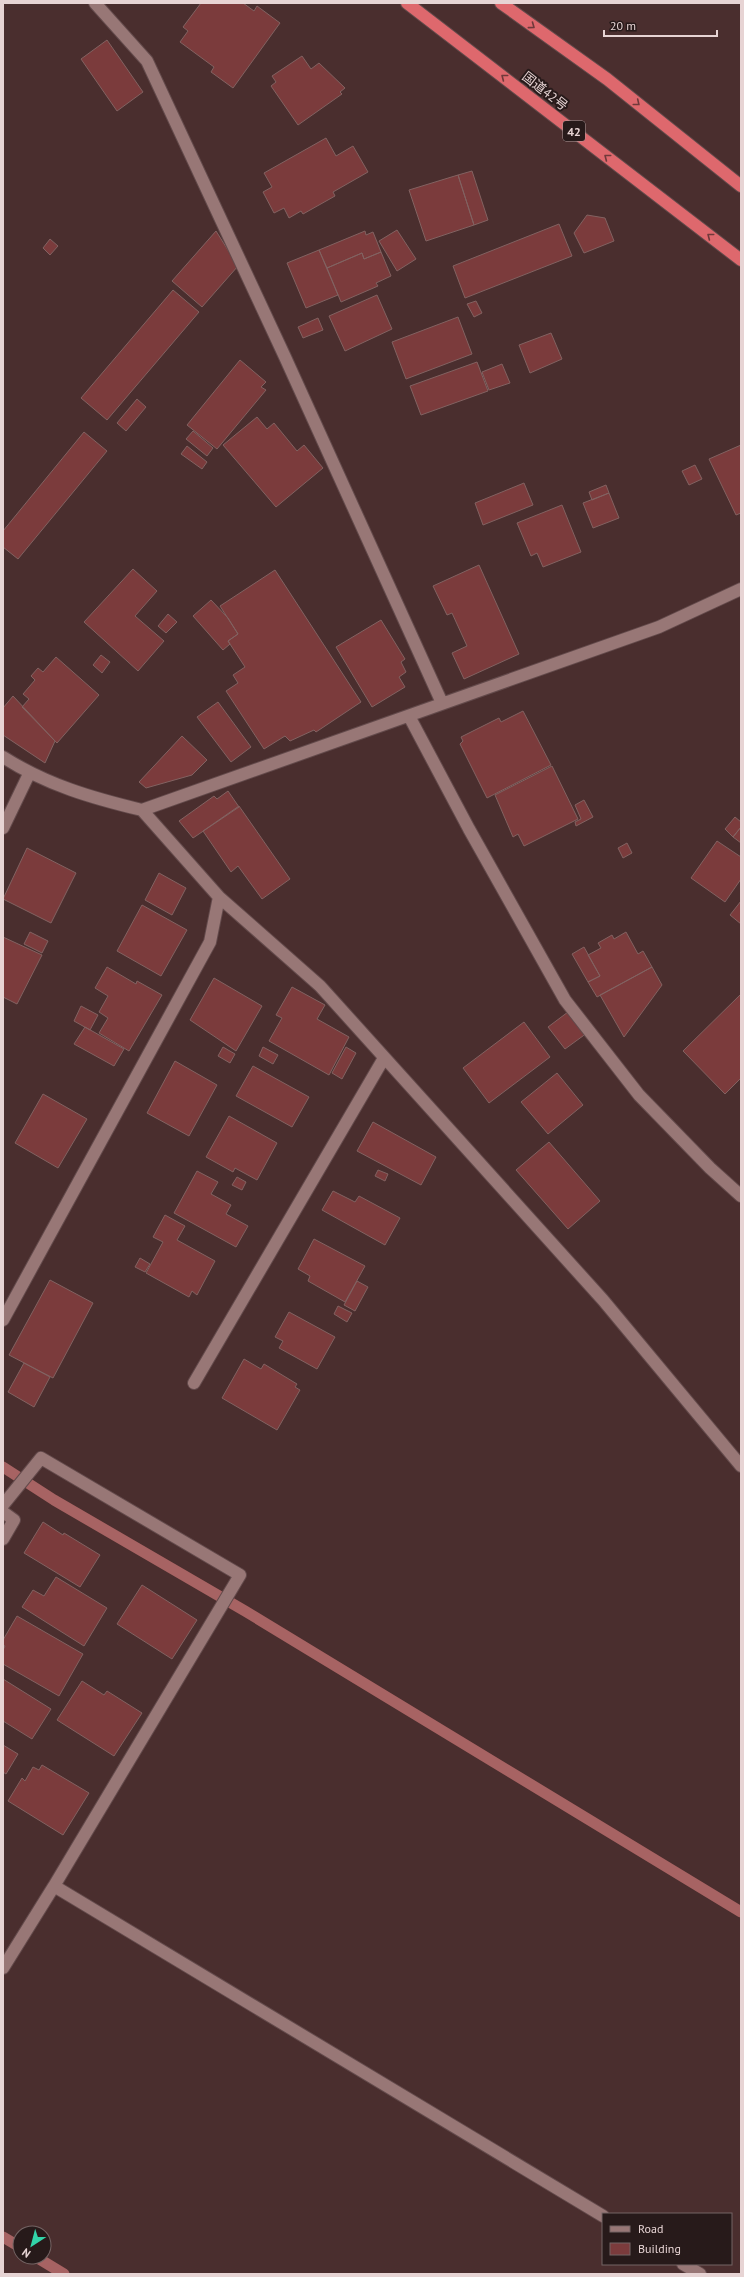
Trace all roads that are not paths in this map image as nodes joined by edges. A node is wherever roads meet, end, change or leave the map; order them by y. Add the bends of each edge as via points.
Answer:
1 (95, 3) edge
2 (407, 3) edge
3 (501, 3) edge
4 (741, 186) edge
5 (741, 260) edge
6 (741, 589) edge
7 (442, 703) junction
8 (409, 716) junction
9 (3, 757) edge
10 (29, 774) junction
11 (142, 810) junction
12 (3, 828) edge
13 (220, 897) junction
14 (384, 1058) junction
15 (741, 1196) edge
16 (3, 1320) edge
17 (194, 1383) dead end
18 (741, 1466) edge
19 (3, 1505) edge
20 (3, 1512) edge
21 (3, 1539) edge
22 (54, 1886) junction
23 (3, 1968) edge
24 (602, 2215) edge
25 (686, 2265) edge
26 (700, 2274) edge

1 - 7 street via 147,61
5 -> 2 highway, 国道42号 / 42
3 -> 4 highway via 607,79
6 - 7 street via 659,627
7 - 8 street
8 - 11 street
8 - 15 street via 565,1000 639,1095
9 - 10 street
10 - 11 street via 94,799
10 - 12 street
11 - 13 street
13 - 14 street via 320,986
13 - 16 street via 210,942
14 - 17 street
14 - 18 street via 602,1300
19 - 22 street via 41,1458 240,1575
20 - 21 street via 14,1520
22 - 23 street
22 - 24 street
25 - 26 street

